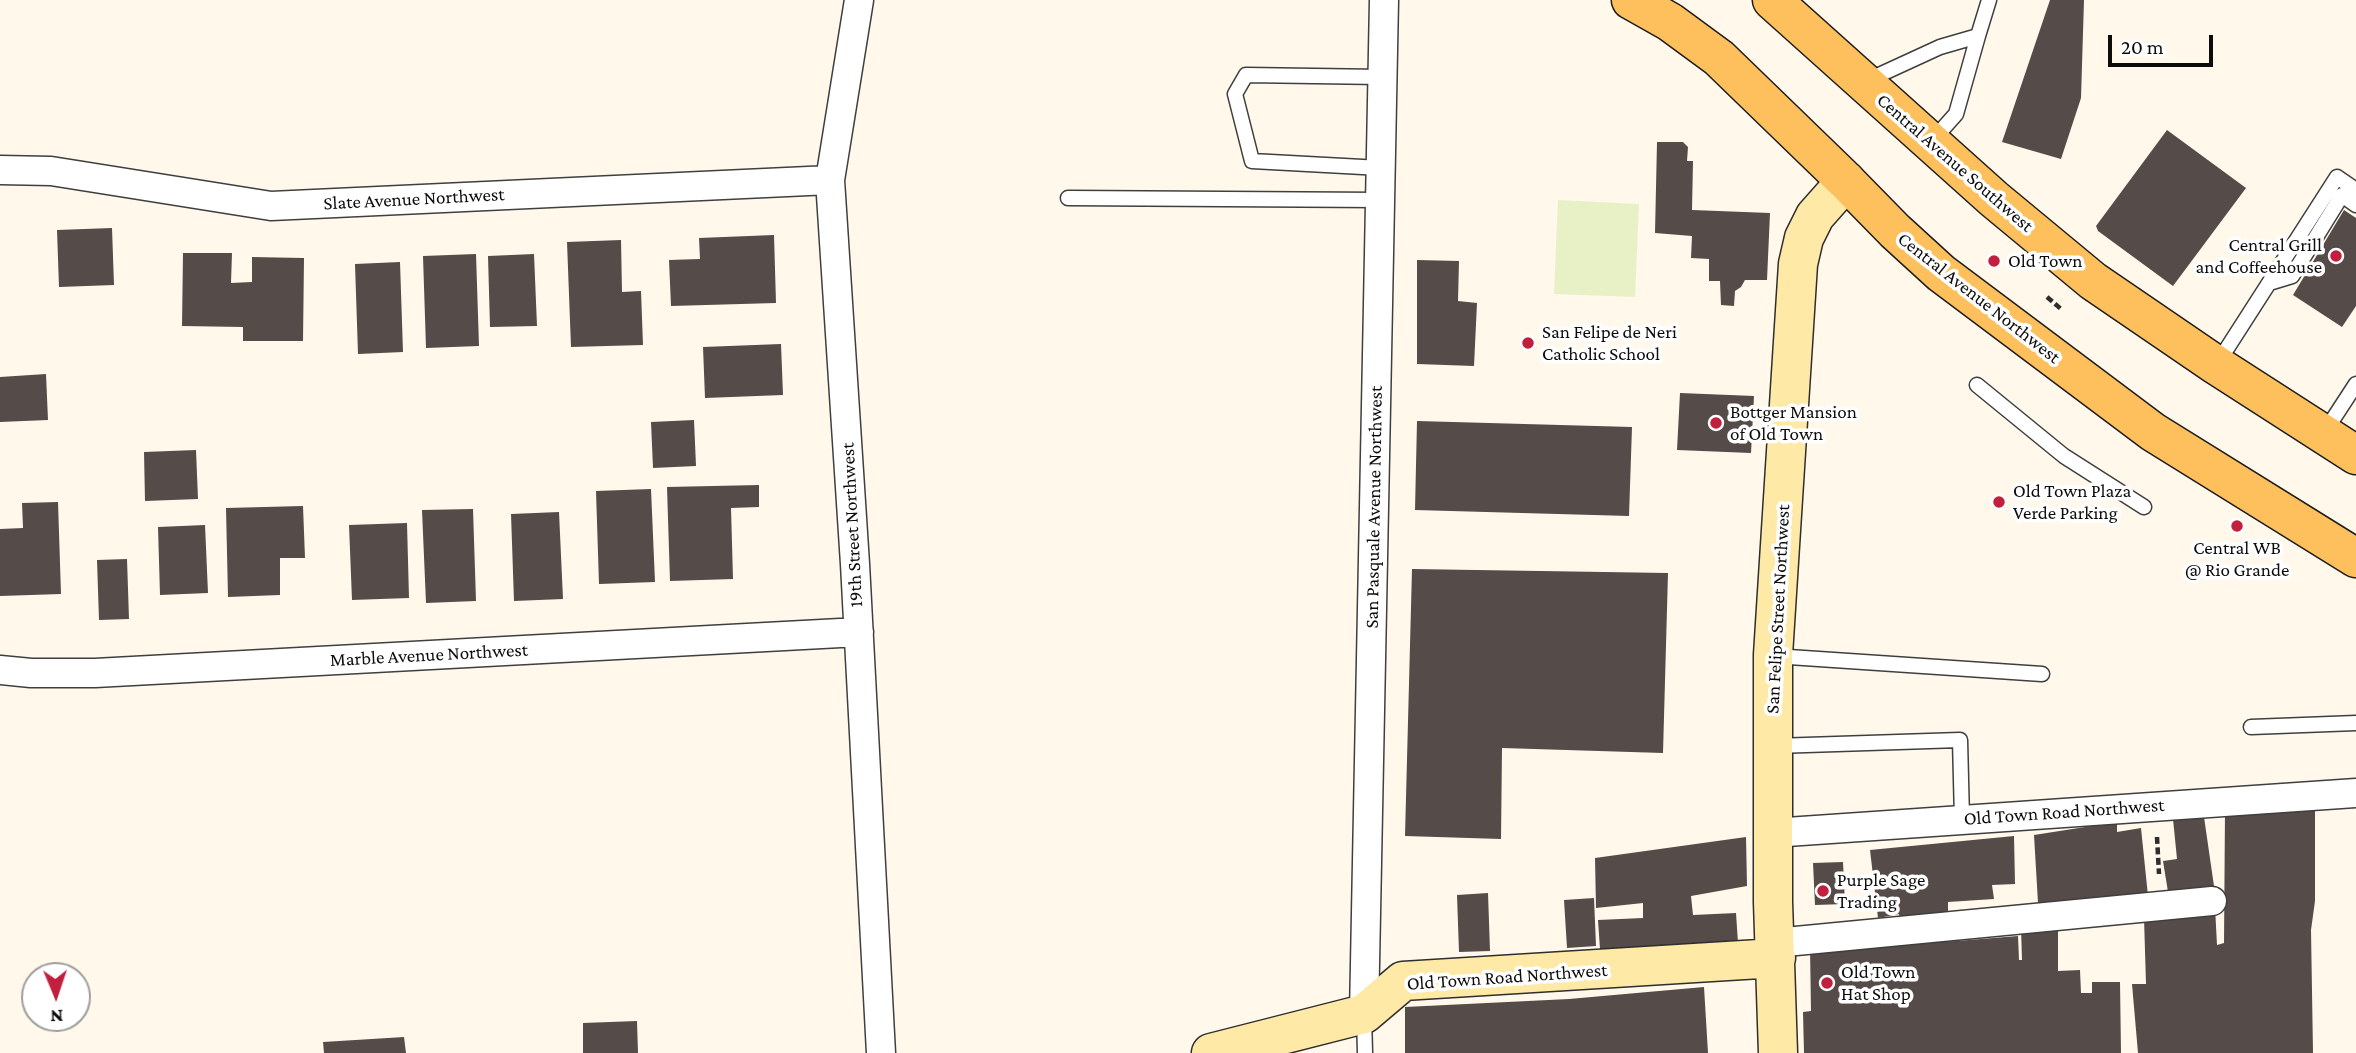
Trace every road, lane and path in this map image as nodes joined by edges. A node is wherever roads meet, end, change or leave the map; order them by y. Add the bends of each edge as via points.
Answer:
1 (859, 0) edge
2 (1384, 0) edge
3 (1631, 0) edge
4 (1772, 0) edge
5 (1989, 0) edge
6 (1978, 36) junction
7 (1382, 78) junction
8 (1863, 82) junction
9 (1930, 143) junction
10 (1381, 168) junction
11 (0, 170) edge
12 (830, 180) junction
13 (1846, 181) junction
14 (2356, 190) edge
15 (1068, 198) dead end
16 (1380, 200) junction
17 (2356, 205) edge
18 (2269, 283) junction
19 (2047, 297) dead end
20 (2061, 309) dead end
21 (2216, 365) junction
22 (2356, 384) edge
23 (1977, 385) dead end
24 (2323, 434) junction
25 (2356, 455) edge
26 (2144, 507) dead end
27 (2356, 558) edge
28 (859, 632) junction
29 (1773, 656) junction
30 (0, 670) edge
31 (2042, 674) dead end
32 (2356, 723) edge
33 (2251, 727) dead end
34 (1772, 746) junction
35 (2356, 793) edge
36 (2156, 806) junction
37 (1962, 819) junction
38 (1772, 833) junction
39 (2212, 901) dead end
40 (2160, 906) junction
41 (1776, 951) junction
42 (1364, 1014) junction
43 (881, 1053) edge
44 (1211, 1053) edge
45 (1366, 1053) edge
46 (1778, 1053) edge

1 - 12 street, 19th Street Northwest
2 - 7 street, San Pasquale Avenue Northwest
3 - 13 main road, Central Avenue Northwest via 1719,58
4 - 8 main road, Central Avenue Southwest
5 - 6 lane
6 - 8 lane via 1940,47
6 - 9 lane via 1956,114
7 - 10 street, San Pasquale Avenue Northwest
7 - 10 lane via 1246,75 1235,94 1252,161
8 - 9 main road, Central Avenue Southwest
9 - 21 main road, Central Avenue Southwest via 2093,281
10 - 16 street, San Pasquale Avenue Northwest
11 - 12 street, Slate Avenue Northwest via 51,171 271,206
12 - 28 street, 19th Street Northwest
13 - 27 main road, Central Avenue Northwest via 1941,273 2153,432
13 - 29 street, San Felipe Street Northwest via 1815,216 1798,264
14 - 18 lane via 2337,177
15 - 16 lane
16 - 42 street, San Pasquale Avenue Northwest
17 - 18 lane via 2342,195 2292,276
18 - 21 lane
19 - 20 path
21 - 24 main road, Central Avenue Southwest
22 - 24 lane
23 - 26 lane via 2064,456
24 - 25 main road, Central Avenue Southwest
28 - 30 street, Marble Avenue Northwest via 95,673
28 - 43 street, 19th Street Northwest
29 - 31 lane
29 - 34 street, San Felipe Street Northwest
32 - 33 lane
34 - 37 lane via 1960,740
34 - 38 street, San Felipe Street Northwest
35 - 36 street, Old Town Road Northwest
36 - 37 street, Old Town Road Northwest
36 - 40 path
37 - 38 street, Old Town Road Northwest
38 - 41 street, San Felipe Street Northwest
39 - 40 street
40 - 41 street
41 - 42 street, Old Town Road Northwest via 1403,981
41 - 46 street, San Felipe Street Northwest
42 - 44 street, Old Town Road Northwest
42 - 45 lane

